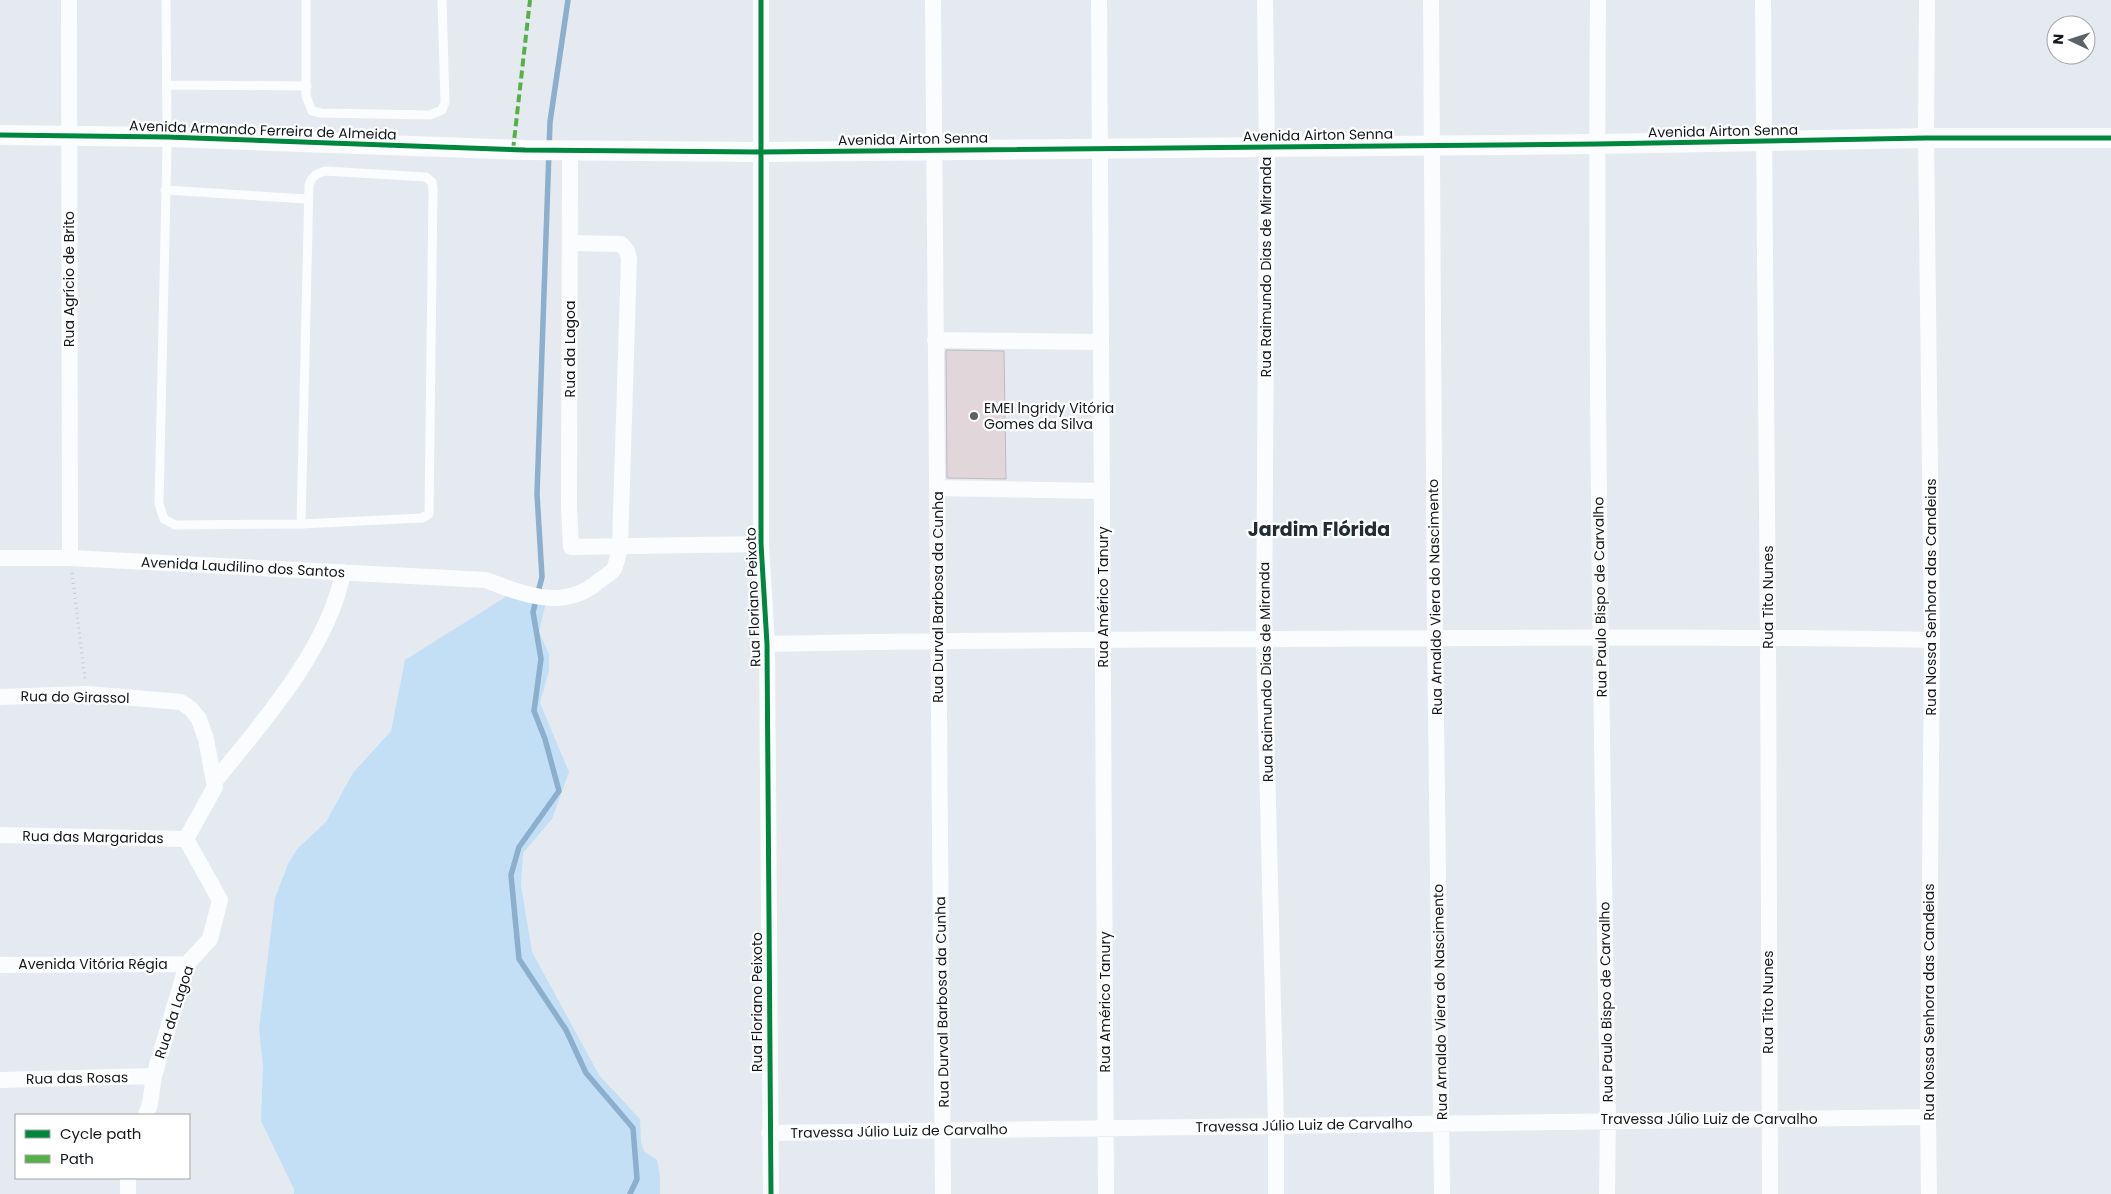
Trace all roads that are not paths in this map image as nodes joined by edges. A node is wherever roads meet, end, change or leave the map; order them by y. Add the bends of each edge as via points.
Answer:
1 (69, 0) edge
2 (166, 0) edge
3 (306, 0) edge
4 (442, 0) edge
5 (761, 0) edge
6 (933, 0) edge
7 (1099, 0) edge
8 (1265, 0) edge
9 (1430, 0) edge
10 (1598, 0) edge
11 (1763, 0) edge
12 (1927, 0) edge
13 (167, 85) junction
14 (307, 86) junction
15 (0, 134) edge
16 (69, 135) junction
17 (167, 137) junction
18 (1926, 138) junction
19 (2111, 138) edge
20 (1764, 142) junction
21 (1597, 144) junction
22 (1431, 146) junction
23 (1267, 147) junction
24 (1100, 148) junction
25 (524, 150) joint
26 (566, 151) junction
27 (934, 151) junction
28 (759, 152) junction
29 (165, 190) junction
30 (307, 199) junction
31 (570, 243) junction
32 (934, 340) junction
33 (1101, 342) junction
34 (937, 488) junction
35 (1102, 491) junction
36 (301, 524) junction
37 (761, 544) junction
38 (620, 546) junction
39 (0, 558) edge
40 (70, 558) junction
41 (344, 572) junction
42 (1435, 637) junction
43 (1768, 637) junction
44 (1103, 638) junction
45 (1600, 638) junction
46 (1264, 639) junction
47 (938, 640) junction
48 (1932, 640) junction
49 (767, 644) junction
50 (0, 697) edge
51 (214, 782) junction
52 (0, 835) edge
53 (186, 839) junction
54 (187, 964) junction
55 (0, 965) edge
56 (154, 1076) junction
57 (0, 1080) edge
58 (146, 1114) edge
59 (1928, 1117) junction
60 (1608, 1120) junction
61 (1768, 1120) junction
62 (1441, 1123) junction
63 (1276, 1126) junction
64 (1106, 1128) junction
65 (943, 1131) junction
66 (769, 1133) junction
67 (128, 1179) edge
68 (128, 1194) edge
69 (771, 1194) edge
70 (943, 1194) edge
71 (1106, 1194) edge
72 (1276, 1194) edge
73 (1442, 1194) edge
74 (1607, 1194) edge
75 (1770, 1194) edge
76 (1929, 1194) edge

1 - 16 street, Rua Agrício de Brito
2 - 13 lane
3 - 14 lane
4 - 14 lane via 444,102 438,113 322,113 312,110 308,104
5 - 28 street, Rua Floriano Peixoto
6 - 27 street, Rua Durval Barbosa da Cunha
7 - 24 street, Rua Américo Tanury
8 - 23 street, Rua Raimundo Dias de Miranda
9 - 22 street, Rua Arnaldo Viera do Nascimento
10 - 21 street, Rua Paulo Bispo de Carvalho
11 - 20 street, Rua Tito Nunes
12 - 18 street, Rua Nossa Senhora das Candeias
13 - 14 lane
13 - 17 lane
15 - 16 street, Avenida Armando Ferreira de Almeida
16 - 17 street, Avenida Armando Ferreira de Almeida
16 - 40 street, Rua Agrício de Brito
17 - 25 street, Avenida Armando Ferreira de Almeida
17 - 29 lane
18 - 19 street, Avenida Airton Senna
18 - 20 street, Avenida Airton Senna
18 - 48 street, Rua Nossa Senhora das Candeias
20 - 21 street, Avenida Airton Senna
20 - 43 street, Rua Tito Nunes
21 - 22 street, Avenida Airton Senna
21 - 45 street, Rua Paulo Bispo de Carvalho
22 - 23 street, Avenida Airton Senna
22 - 42 street, Rua Arnaldo Viera do Nascimento
23 - 24 street, Avenida Airton Senna
23 - 46 street, Rua Raimundo Dias de Miranda
24 - 27 street, Avenida Airton Senna
24 - 33 street, Rua Américo Tanury
25 - 26 street, Avenida Airton Senna
26 - 28 street, Avenida Airton Senna
26 - 31 street, Rua da Lagoa
27 - 28 street, Avenida Airton Senna
27 - 32 street, Rua Durval Barbosa da Cunha
28 - 37 street, Rua Floriano Peixoto
29 - 30 lane
29 - 36 lane via 160,513 175,524
30 - 36 lane
30 - 36 lane via 312,178 325,171 426,177 432,182 430,509 427,517 422,518
31 - 38 street, Rua da Lagoa via 571,547
31 - 38 street, Avenida Laudilino dos Santos via 621,244 628,251
32 - 33 street
32 - 34 street, Rua Durval Barbosa da Cunha
33 - 35 street, Rua Américo Tanury
34 - 35 street
34 - 47 street, Rua Durval Barbosa da Cunha
35 - 44 street, Rua Américo Tanury
37 - 38 street
37 - 49 street, Rua Floriano Peixoto
38 - 41 street, Avenida Laudilino dos Santos via 614,568 590,589 558,599 486,580
39 - 40 street, Avenida Laudilino dos Santos
40 - 41 street, Avenida Laudilino dos Santos
41 - 51 street via 340,594 309,655 261,725
42 - 45 street
42 - 46 street
42 - 62 street, Rua Arnaldo Viera do Nascimento
43 - 45 street
43 - 48 street
43 - 61 street, Rua Tito Nunes
44 - 46 street
44 - 47 street
44 - 64 street, Rua Américo Tanury
45 - 60 street, Rua Paulo Bispo de Carvalho
46 - 63 street, Rua Raimundo Dias de Miranda
47 - 49 street
47 - 65 street, Rua Durval Barbosa da Cunha
48 - 59 street, Rua Nossa Senhora das Candeias
49 - 66 street, Rua Floriano Peixoto
50 - 51 street, Rua do Girassol via 87,694 180,702 199,719
51 - 53 street via 215,787
52 - 53 street, Rua das Margaridas
53 - 54 street, Rua da Lagoa via 220,900 210,939
54 - 55 street, Avenida Vitória Régia
54 - 56 street, Rua da Lagoa
56 - 57 street, Rua das Rosas
56 - 58 street, Rua da Lagoa
59 - 61 street, Travessa Júlio Luiz de Carvalho
59 - 76 street, Rua Nossa Senhora das Candeias
60 - 61 street, Travessa Júlio Luiz de Carvalho
60 - 62 street, Travessa Júlio Luiz de Carvalho
60 - 74 street, Rua Paulo Bispo de Carvalho
61 - 75 street, Rua Tito Nunes
62 - 63 street, Travessa Júlio Luiz de Carvalho
62 - 73 street, Rua Arnaldo Viera do Nascimento
63 - 64 street, Travessa Júlio Luiz de Carvalho
63 - 72 street, Rua Raimundo Dias de Miranda
64 - 65 street, Travessa Júlio Luiz de Carvalho
64 - 71 street, Rua Américo Tanury
65 - 66 street, Travessa Júlio Luiz de Carvalho
65 - 70 street, Rua Durval Barbosa da Cunha
66 - 69 street, Rua Floriano Peixoto
67 - 68 street

